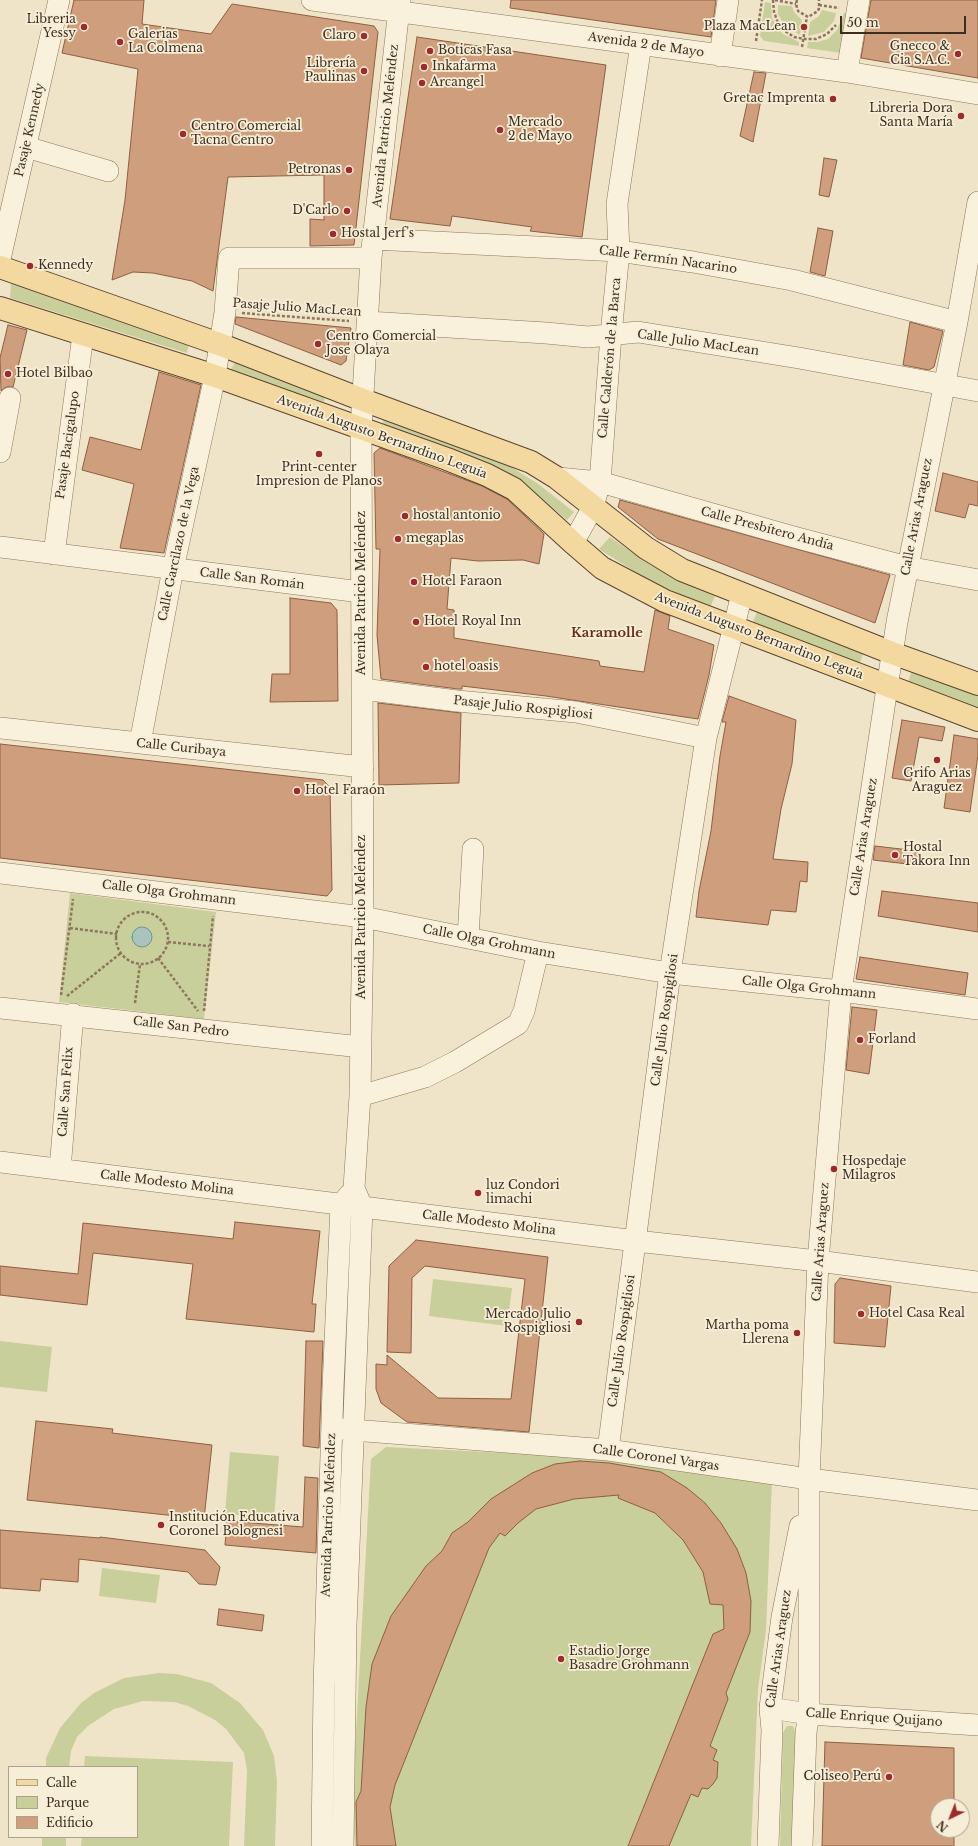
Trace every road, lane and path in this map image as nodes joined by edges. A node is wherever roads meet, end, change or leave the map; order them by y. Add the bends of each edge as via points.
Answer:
1 (59, 0) edge
2 (312, 0) edge
3 (728, 0) edge
4 (762, 0) edge
5 (774, 0) edge
6 (819, 0) edge
7 (796, 2) edge
8 (848, 4) edge
9 (399, 6) edge
10 (807, 16) junction
11 (838, 21) dead end
12 (803, 39) junction
13 (641, 44) junction
14 (763, 44) dead end
15 (802, 50) dead end
16 (720, 56) junction
17 (847, 72) junction
18 (978, 94) edge
19 (26, 147) junction
20 (108, 171) dead end
21 (978, 202) edge
22 (372, 248) junction
23 (620, 251) junction
24 (230, 258) joint
25 (0, 259) edge
26 (0, 267) edge
27 (0, 308) edge
28 (225, 312) junction
29 (368, 322) junction
30 (957, 322) junction
31 (83, 335) junction
32 (611, 335) junction
33 (219, 344) junction
34 (215, 376) junction
35 (944, 385) junction
36 (978, 391) edge
37 (10, 398) dead end
38 (363, 400) junction
39 (361, 428) junction
40 (1, 439) edge
41 (557, 478) junction
42 (600, 482) junction
43 (594, 507) junction
44 (573, 543) junction
45 (0, 547) edge
46 (54, 554) junction
47 (907, 567) junction
48 (173, 569) junction
49 (978, 580) edge
50 (361, 592) junction
51 (742, 594) junction
52 (734, 627) junction
53 (892, 653) junction
54 (978, 684) edge
55 (887, 686) junction
56 (362, 690) junction
57 (978, 720) edge
58 (0, 728) edge
59 (706, 738) junction
60 (140, 744) junction
61 (363, 767) junction
62 (473, 849) dead end
63 (0, 873) edge
64 (74, 896) dead end
65 (213, 914) dead end
66 (363, 918) junction
67 (70, 928) junction
68 (117, 934) junction
69 (468, 938) junction
70 (168, 942) junction
71 (209, 946) junction
72 (538, 952) junction
73 (121, 954) junction
74 (158, 958) junction
75 (140, 964) junction
76 (670, 973) junction
77 (841, 991) junction
78 (66, 1004) junction
79 (0, 1008) edge
80 (978, 1009) edge
81 (134, 1010) dead end
82 (198, 1012) dead end
83 (203, 1018) dead end
84 (361, 1048) junction
85 (360, 1096) junction
86 (0, 1162) edge
87 (60, 1169) junction
88 (354, 1188) junction
89 (341, 1205) junction
90 (362, 1207) junction
91 (636, 1241) junction
92 (818, 1261) junction
93 (978, 1282) edge
94 (332, 1429) junction
95 (354, 1430) junction
96 (608, 1450) junction
97 (809, 1479) junction
98 (330, 1485) junction
99 (352, 1488) junction
100 (978, 1500) edge
101 (770, 1708) junction
102 (809, 1714) junction
103 (978, 1725) edge
104 (322, 1846) edge
105 (343, 1846) edge
106 (768, 1846) edge
107 (802, 1846) edge

1 - 19 street, Pasaje Kennedy
2 - 9 street, Avenida 2 de Mayo
3 - 16 street
4 - 14 path via 755,42
5 - 7 path
5 - 12 path via 774,12 778,23 794,37
6 - 10 path via 818,11 812,16
7 - 10 path via 798,12
8 - 17 street
9 - 13 street, Avenida 2 de Mayo
9 - 22 street, Avenida Patricio Meléndez
10 - 12 path
11 - 12 path via 827,34 816,39
12 - 15 path
13 - 16 street, Avenida 2 de Mayo
13 - 23 street, Calle Calderón de la Barca via 617,204
16 - 17 street, Avenida 2 de Mayo
17 - 18 street, Avenida 2 de Mayo
19 - 20 street
19 - 25 street, Pasaje Kennedy
21 - 30 street, Calle Arias Araguez
22 - 23 street, Calle Fermín Nacarino
22 - 24 street, Calle Fermín Nacarino
22 - 29 street, Avenida Patricio Meléndez
23 - 30 street, Calle Fermín Nacarino via 792,280
23 - 32 street, Calle Calderón de la Barca
24 - 28 street, Calle Garcilazo de la Vega
26 - 33 main road
27 - 31 main road, Avenida Augusto Bernardino Leguía
28 - 29 path, Pasaje Julio MacLean
28 - 33 street, Calle Garcilazo de la Vega
29 - 32 street, Calle Julio MacLean via 588,337
29 - 38 street, Avenida Patricio Meléndez
30 - 35 street, Calle Arias Araguez
31 - 34 main road, Avenida Augusto Bernardino Leguía
31 - 46 street, Pasaje Bacigalupo
32 - 35 street, Calle Julio MacLean via 638,332
32 - 42 street, Calle Calderón de la Barca
33 - 34 street, Calle Garcilazo de la Vega
33 - 38 main road
34 - 39 main road, Avenida Augusto Bernardino Leguía
34 - 48 street, Calle Garcilazo de la Vega
35 - 36 street, Calle Julio MacLean
35 - 47 street, Calle Arias Araguez
37 - 40 street
38 - 39 street, Avenida Patricio Meléndez
38 - 41 main road via 531,462
39 - 44 main road, Avenida Augusto Bernardino Leguía via 447,459 514,489
39 - 50 street, Avenida Patricio Meléndez
41 - 42 street, Calle Presbítero Andía
41 - 43 main road
42 - 43 street, Calle Calderón de la Barca
42 - 47 street, Calle Presbítero Andía
43 - 44 street, Calle Calderón de la Barca
43 - 51 main road via 646,548 682,570
44 - 52 main road, Avenida Augusto Bernardino Leguía via 602,568 638,588
45 - 46 street, Calle San Román
46 - 48 street, Calle San Román
47 - 49 street, Calle Presbítero Andía
47 - 53 street, Calle Arias Araguez
48 - 50 street, Calle San Román
48 - 60 street, Calle Garcilazo de la Vega
50 - 56 street, Avenida Patricio Meléndez
51 - 52 street, Calle Julio Rospigliosi
51 - 53 main road
52 - 55 main road, Avenida Augusto Bernardino Leguía
52 - 59 street, Calle Julio Rospigliosi
53 - 54 main road
53 - 55 street, Calle Arias Araguez
55 - 57 main road, Avenida Augusto Bernardino Leguía
55 - 77 street, Calle Arias Araguez
56 - 59 street, Pasaje Julio Rospigliosi via 576,712
56 - 61 street, Avenida Patricio Meléndez
58 - 60 street, Calle Curibaya
59 - 76 street, Calle Julio Rospigliosi
60 - 61 street, Calle Curibaya
61 - 66 street, Avenida Patricio Meléndez
62 - 69 street
63 - 66 street, Calle Olga Grohmann
64 - 67 path
65 - 71 path
66 - 69 street, Calle Olga Grohmann
66 - 84 street, Avenida Patricio Meléndez
67 - 68 path
67 - 78 path
68 - 70 path via 122,920 138,912 146,912 162,920 167,928
68 - 73 path via 117,946
69 - 72 street, Calle Olga Grohmann
70 - 71 path
70 - 74 path via 163,954
71 - 83 path
72 - 76 street, Calle Olga Grohmann
72 - 85 street via 524,1011 518,1024 425,1077
73 - 75 path
73 - 78 path
74 - 75 path
74 - 82 path
75 - 81 path
76 - 77 street, Calle Olga Grohmann
76 - 91 street, Calle Julio Rospigliosi
77 - 80 street, Calle Olga Grohmann
77 - 92 street, Calle Arias Araguez
78 - 79 street, Calle San Pedro
78 - 84 street, Calle San Pedro
78 - 87 street, Calle San Felix
84 - 85 street, Avenida Patricio Meléndez
85 - 88 street, Avenida Patricio Meléndez
86 - 87 street, Calle Modesto Molina
87 - 89 street, Calle Modesto Molina
88 - 89 street
88 - 90 street, Avenida Patricio Meléndez
89 - 90 street, Calle Modesto Molina
89 - 94 street, Avenida Patricio Meléndez
90 - 91 street, Calle Modesto Molina
90 - 95 street, Avenida Patricio Meléndez
91 - 92 street, Calle Modesto Molina
91 - 96 street, Calle Julio Rospigliosi
92 - 93 street, Calle Modesto Molina
92 - 97 street, Calle Arias Araguez
94 - 95 street, Calle Coronel Vargas
94 - 98 street, Avenida Patricio Meléndez
95 - 96 street, Calle Coronel Vargas
95 - 99 street, Avenida Patricio Meléndez
96 - 97 street, Calle Coronel Vargas
97 - 100 street, Calle Coronel Vargas
97 - 101 street, Calle Arias Araguez via 782,1617
97 - 102 street, Calle Arias Araguez
98 - 99 street
98 - 104 street, Avenida Patricio Meléndez
99 - 105 street, Avenida Patricio Meléndez via 346,1625
101 - 102 street, Calle Enrique Quijano
101 - 106 street, Calle Arias Araguez via 772,1730
102 - 103 street, Calle Enrique Quijano
102 - 107 street, Calle Arias Araguez via 806,1732

